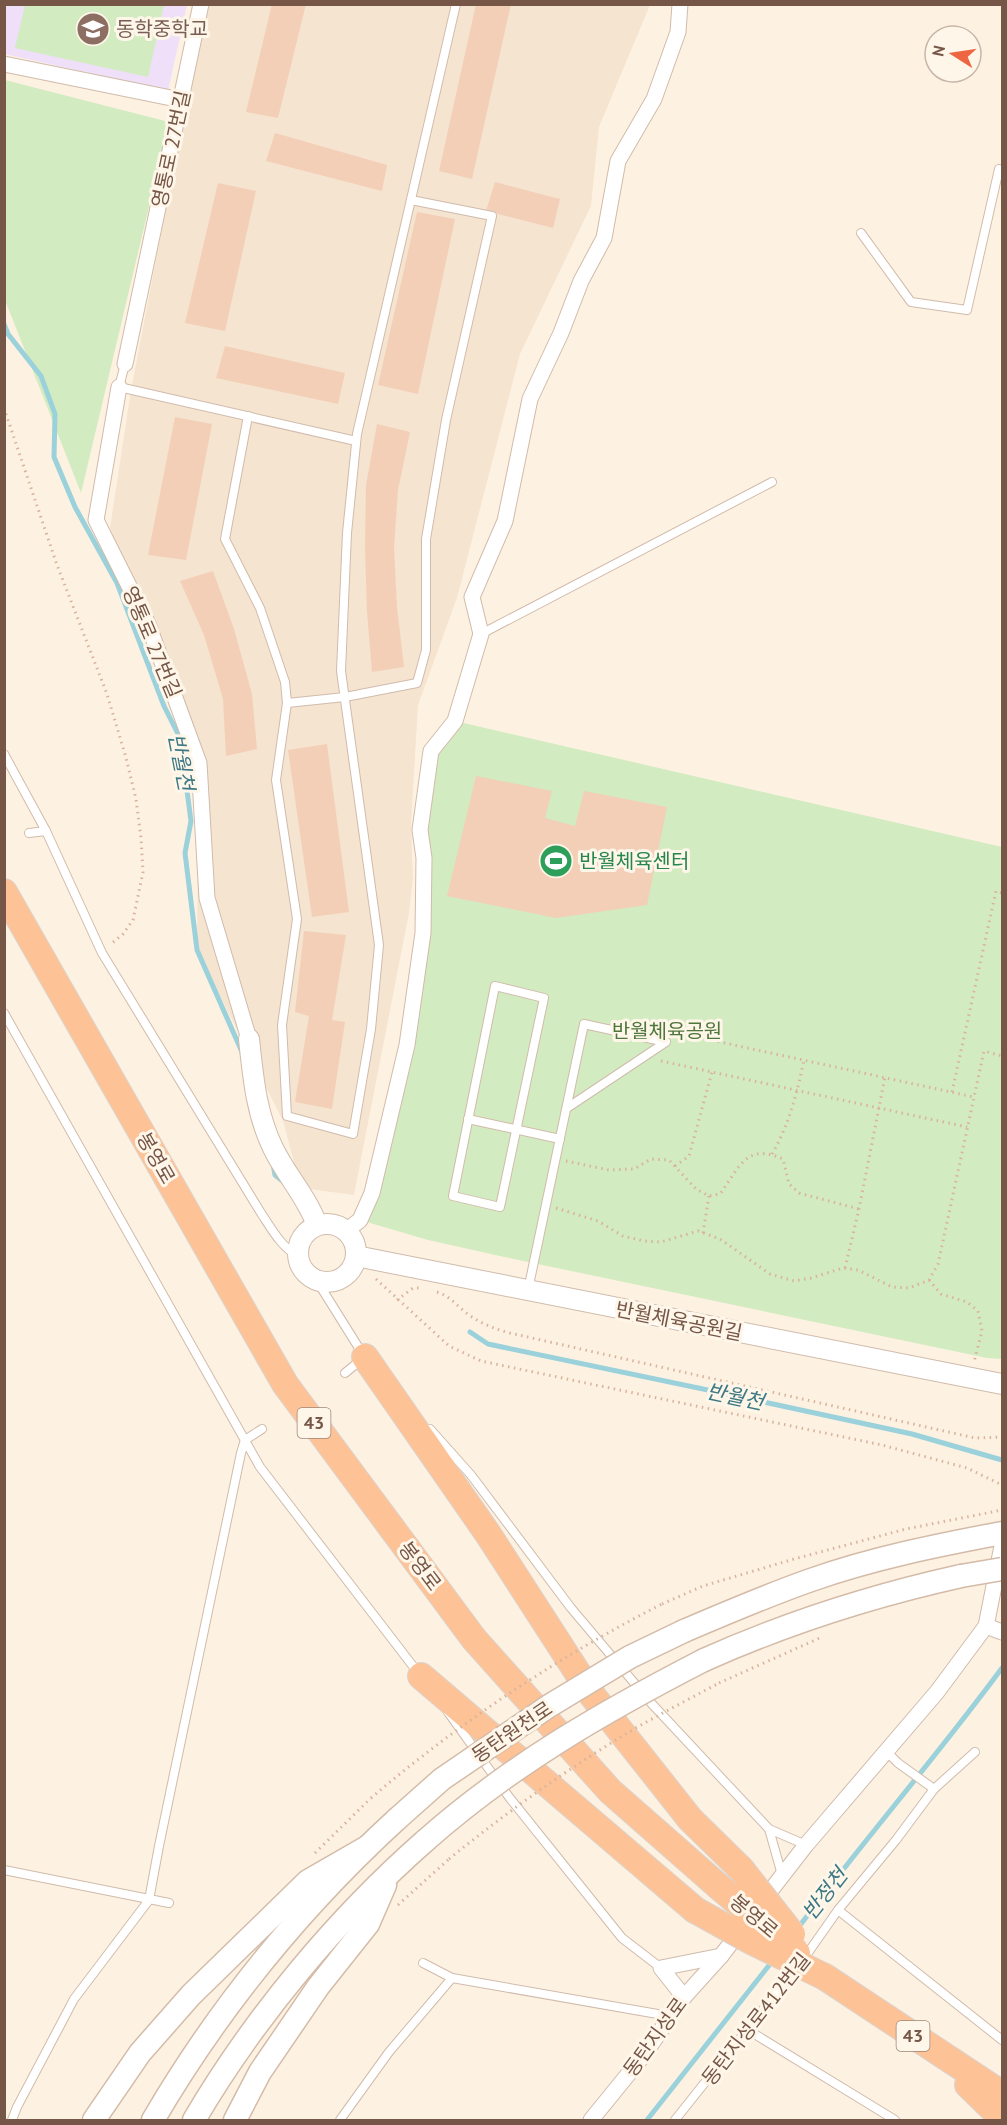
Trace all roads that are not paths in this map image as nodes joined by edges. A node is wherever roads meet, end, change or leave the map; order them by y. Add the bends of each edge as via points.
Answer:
1 (201, 4) edge
2 (456, 4) edge
3 (680, 4) edge
4 (4, 64) edge
5 (181, 100) junction
6 (1002, 170) edge
7 (411, 200) junction
8 (861, 233) dead end
9 (125, 364) joint
10 (119, 387) junction
11 (248, 416) junction
12 (356, 441) junction
13 (772, 482) dead end
14 (481, 634) junction
15 (345, 697) junction
16 (287, 703) junction
17 (4, 754) edge
18 (46, 831) junction
19 (29, 833) dead end
20 (4, 892) edge
21 (4, 1013) edge
22 (249, 1039) joint
23 (567, 1108) junction
24 (468, 1119) junction
25 (517, 1130) junction
26 (560, 1139) junction
27 (317, 1226) junction
28 (346, 1231) junction
29 (298, 1256) junction
30 (356, 1256) junction
31 (317, 1281) junction
32 (528, 1291) junction
33 (364, 1357) junction
34 (345, 1373) dead end
35 (1002, 1384) edge
36 (418, 1416) dead end
37 (425, 1425) dead end
38 (262, 1429) dead end
39 (245, 1440) junction
40 (1002, 1533) edge
41 (1002, 1545) edge
42 (1002, 1569) edge
43 (994, 1629) edge
44 (421, 1676) junction
45 (886, 1751) junction
46 (975, 1752) dead end
47 (931, 1787) junction
48 (768, 1829) junction
49 (806, 1845) junction
50 (367, 1847) junction
51 (4, 1870) edge
52 (390, 1871) junction
53 (782, 1875) junction
54 (150, 1900) junction
55 (169, 1903) dead end
56 (838, 1910) junction
57 (721, 1956) junction
58 (423, 1963) dead end
59 (661, 1968) junction
60 (825, 1977) junction
61 (452, 1978) junction
62 (684, 1997) junction
63 (669, 2016) junction
64 (748, 2030) junction
65 (1002, 2040) edge
66 (924, 2044) junction
67 (1002, 2094) edge
68 (1002, 2118) edge
69 (12, 2121) edge
70 (94, 2121) edge
71 (153, 2121) edge
72 (194, 2121) edge
73 (235, 2121) edge
74 (340, 2121) edge
75 (591, 2121) edge
76 (675, 2121) edge
77 (895, 2121) edge

1 - 5 street, 영통로 27번길
2 - 7 lane
3 - 14 street via 678,32 654,99 618,161 604,238 530,399 505,521 472,597
4 - 5 street
5 - 9 street, 영통로 27번길
6 - 8 lane via 968,310 911,302
7 - 12 lane
7 - 15 lane via 492,216 447,420 426,539 426,650 417,683
9 - 10 lane
10 - 11 lane
10 - 22 street, 영통로 27번길 via 96,520 148,624 199,763 207,898
11 - 12 lane
11 - 16 lane via 225,539 260,608 285,682
12 - 15 lane via 341,671
13 - 14 lane
14 - 28 street via 455,721 431,751 420,830 424,858 423,933 407,1045 372,1193 360,1220
15 - 16 lane
15 - 16 lane via 379,945 371,1029 353,1134 287,1116 282,1025 297,919 276,780
17 - 18 lane
18 - 19 lane
18 - 29 lane via 102,953 261,1213 280,1242
20 - 60 highway, 봉영로 / 43, bridge via 285,1384 474,1640 610,1791
21 - 39 lane
22 - 27 street via 255,1095 273,1148
23 - 23 lane via 584,1024 666,1042 643,1057
23 - 26 lane
24 - 25 lane
24 - 25 lane via 453,1196 500,1207
24 - 25 lane via 495,986 544,998
25 - 26 lane
26 - 32 lane
27 - 28 street via 332,1224
27 - 29 street via 304,1234
28 - 30 street
29 - 31 street via 302,1268
30 - 31 street via 352,1269 342,1278
30 - 32 street, 반월체육공원길
31 - 33 lane
32 - 35 street, 반월체육공원길
33 - 34 lane
33 - 36 lane
33 - 60 highway, bridge via 488,1534 592,1695 690,1819 741,1869
37 - 48 lane via 471,1475 571,1608 652,1704
38 - 39 lane
39 - 44 lane via 260,1467
39 - 54 lane
40 - 50 main road, 동탄원천로, bridge via 891,1557 814,1579 684,1631 549,1706 442,1779
41 - 43 street
42 - 52 main road, 동탄원천로, bridge via 894,1591 758,1636 704,1660 622,1702 545,1749 482,1794
43 - 45 street, 동탄지성로
44 - 59 lane via 509,1797 622,1938
44 - 60 highway, bridge via 695,1910
45 - 47 lane
45 - 49 street, 동탄지성로
46 - 47 lane, 동탄지성로412번길
47 - 56 lane, 동탄지성로412번길 via 896,1840
48 - 49 lane
48 - 53 lane
49 - 53 street, 동탄지성로
50 - 70 main road via 308,1881 191,1995 140,2053
50 - 71 main road, 동탄원천로 via 299,1919 228,2005
51 - 54 lane
52 - 72 main road, 동탄원천로 via 264,2015
52 - 73 main road via 368,1924 318,1987 260,2072
53 - 57 street, 동탄지성로
54 - 55 lane
54 - 69 lane via 74,1999
56 - 64 lane, 동탄지성로412번길
56 - 65 lane
57 - 59 street
57 - 62 street, 동탄지성로
58 - 61 lane
59 - 62 street
60 - 66 highway, 봉영로 / 43
61 - 63 lane
61 - 74 lane via 389,2052
62 - 63 street, 동탄지성로
63 - 75 street, 동탄지성로
64 - 76 lane, 동탄지성로412번길
64 - 77 lane
66 - 67 highway, 봉영로 / 43
66 - 68 highway

